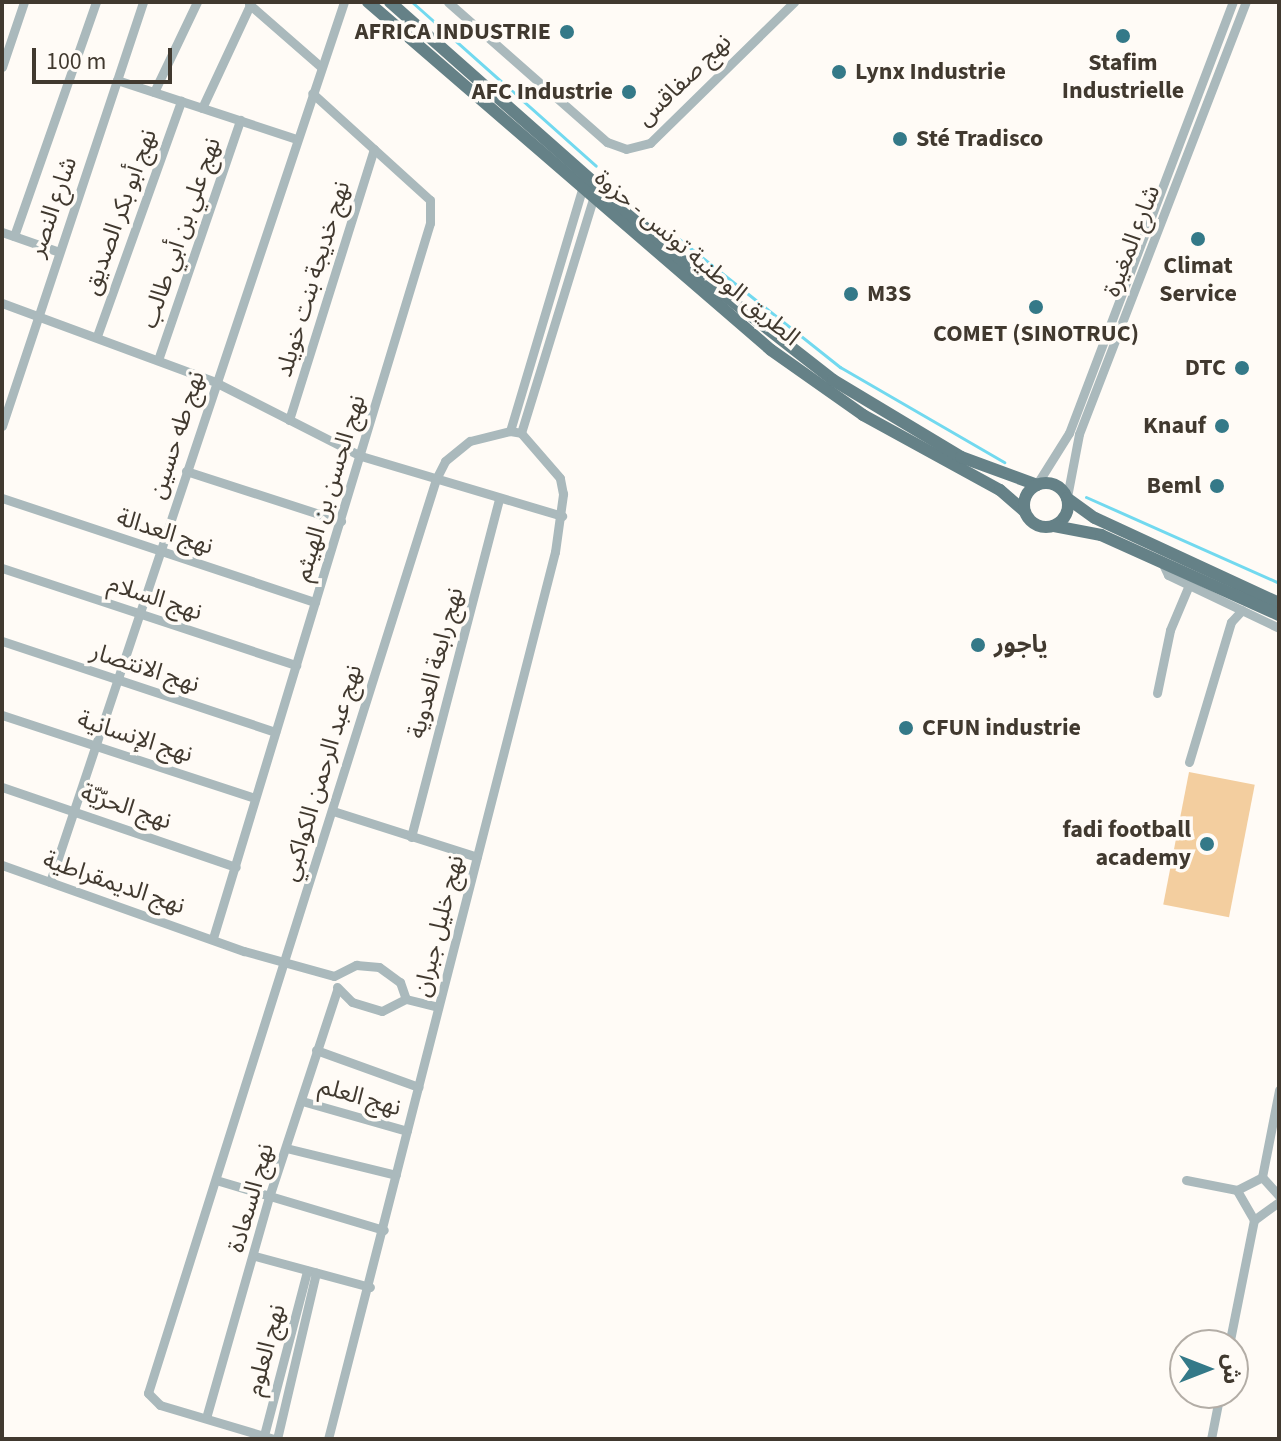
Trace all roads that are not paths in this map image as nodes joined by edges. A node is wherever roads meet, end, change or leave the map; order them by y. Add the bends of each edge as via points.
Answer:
1 (24, 2) edge
2 (96, 2) edge
3 (143, 2) edge
4 (197, 2) edge
5 (344, 2) edge
6 (368, 2) edge
7 (390, 2) edge
8 (448, 2) edge
9 (794, 2) edge
10 (1233, 2) edge
11 (1246, 2) edge
12 (248, 4) edge
13 (2, 67) edge
14 (321, 67) junction
15 (117, 80) junction
16 (154, 92) junction
17 (312, 93) junction
18 (181, 101) junction
19 (202, 108) junction
20 (240, 120) junction
21 (296, 139) junction
22 (374, 149) junction
23 (582, 190) junction
24 (593, 199) junction
25 (2, 232) edge
26 (14, 236) junction
27 (59, 252) junction
28 (2, 303) edge
29 (38, 314) junction
30 (97, 336) junction
31 (158, 360) junction
32 (215, 382) junction
33 (289, 420) junction
34 (2, 426) edge
35 (510, 431) junction
36 (521, 433) junction
37 (361, 456) junction
38 (186, 471) junction
39 (436, 479) junction
40 (1037, 484) junction
41 (2, 498) edge
42 (1067, 498) junction
43 (499, 499) junction
44 (1024, 511) junction
45 (562, 516) junction
46 (341, 521) junction
47 (1054, 526) junction
48 (160, 552) junction
49 (1162, 562) junction
50 (2, 568) edge
51 (1189, 585) junction
52 (315, 602) junction
53 (1279, 603) edge
54 (1242, 610) junction
55 (140, 615) junction
56 (1279, 615) edge
57 (1279, 628) edge
58 (2, 641) edge
59 (296, 665) junction
60 (118, 681) junction
61 (1157, 693) dead end
62 (2, 715) edge
63 (275, 732) junction
64 (97, 745) junction
65 (1189, 762) dead end
66 (2, 787) edge
67 (255, 798) junction
68 (75, 811) junction
69 (333, 811) junction
70 (411, 837) junction
71 (477, 857) junction
72 (2, 865) edge
73 (236, 867) junction
74 (50, 882) junction
75 (213, 938) junction
76 (284, 961) junction
77 (334, 976) junction
78 (337, 990) junction
79 (406, 999) junction
80 (438, 1007) junction
81 (316, 1050) junction
82 (419, 1087) junction
83 (1279, 1090) edge
84 (302, 1101) junction
85 (407, 1131) junction
86 (286, 1148) junction
87 (396, 1175) junction
88 (1262, 1177) junction
89 (216, 1180) junction
90 (1186, 1180) dead end
91 (1237, 1190) junction
92 (269, 1197) junction
93 (1279, 1199) edge
94 (1254, 1220) junction
95 (384, 1230) junction
96 (255, 1256) junction
97 (312, 1272) junction
98 (370, 1287) junction
99 (1232, 1329) edge
100 (1217, 1409) edge
101 (206, 1418) junction
102 (269, 1438) edge
103 (328, 1439) edge
104 (1211, 1439) edge

1 - 13 street
2 - 26 street
3 - 15 street, شارع النصر
4 - 16 street
5 - 14 street, نهج طه حسين
6 - 23 main road, الطريق الوطنية تونس - حزوة
7 - 40 main road, الطريق الوطنية تونس - حزوة via 700,276 812,364 936,443 1003,476
8 - 9 street, نهج صفاقس via 607,142 626,149 650,143
10 - 40 street, شارع المغيرة via 1069,433
11 - 42 street, شارع المغيرة via 1079,434
12 - 14 street
12 - 19 street
14 - 17 street, نهج طه حسين
15 - 16 street
15 - 27 street, شارع النصر
16 - 18 street
17 - 21 street, نهج طه حسين
17 - 22 street, نهج الحسن بن الهيثم
18 - 19 street
18 - 30 street, نهج أبو بكر الصديق
19 - 20 street
20 - 21 street
20 - 31 street, نهج علي بن أبي طالب
21 - 32 street, نهج طه حسين
22 - 33 street, نهج خديجة بنت خويلد
22 - 37 street, نهج الحسن بن الهيثم via 430,200 430,223
23 - 24 main road, الطريق الوطنية تونس - حزوة
23 - 35 street
24 - 36 street
24 - 44 main road, الطريق الوطنية تونس - حزوة via 795,369 863,415 1000,490
25 - 26 street
26 - 27 street
27 - 29 street, شارع النصر
28 - 29 street
29 - 30 street
29 - 34 street, شارع النصر
30 - 31 street
31 - 32 street
32 - 33 street
32 - 38 street, نهج طه حسين
33 - 37 street
35 - 36 street, نهج عبد الرحمن الكواكبي
35 - 39 street, نهج عبد الرحمن الكواكبي via 455,449
36 - 45 street, نهج خليل جبران via 560,478
37 - 39 street
37 - 46 street, نهج الحسن بن الهيثم
38 - 46 street
38 - 48 street, نهج طه حسين
39 - 43 street
39 - 69 street, نهج عبد الرحمن الكواكبي
40 - 42 main road via 1055,485
40 - 44 main road via 1025,495
41 - 48 street, نهج العدالة
42 - 47 main road via 1066,515
42 - 53 main road via 1095,518
43 - 45 street
43 - 70 street, نهج رابعة العدوية
44 - 47 main road via 1035,525
45 - 71 street, نهج خليل جبران
46 - 52 street, نهج الحسن بن الهيثم
47 - 49 main road via 1101,535
48 - 52 street, نهج العدالة
48 - 55 street, نهج طه حسين
49 - 51 street via 1168,575
49 - 56 main road
50 - 55 street, نهج السلام
51 - 54 street
51 - 61 street via 1170,630
52 - 59 street, نهج الحسن بن الهيثم
54 - 57 street
54 - 65 street via 1231,622
55 - 59 street, نهج السلام
55 - 60 street, نهج طه حسين
58 - 60 street, نهج الانتصار
59 - 63 street, نهج الحسن بن الهيثم
60 - 63 street, نهج الانتصار
60 - 64 street, نهج طه حسين
62 - 64 street, نهج الإنسانية
63 - 67 street, نهج الحسن بن الهيثم
64 - 67 street, نهج الإنسانية
64 - 68 street, نهج طه حسين
66 - 68 street, نهج الحرّيّة
67 - 73 street, نهج الحسن بن الهيثم
68 - 73 street, نهج الحرّيّة
68 - 74 street, نهج طه حسين
69 - 70 street
69 - 76 street, نهج عبد الرحمن الكواكبي
70 - 71 street
71 - 80 street, نهج خليل جبران
72 - 74 street, نهج الديمقراطية
73 - 75 street, نهج الحسن بن الهيثم
74 - 75 street, نهج الديمقراطية
75 - 76 street, نهج الديمقراطية
76 - 77 street, نهج الديمقراطية
76 - 89 street, نهج عبد الرحمن الكواكبي
77 - 78 street
77 - 79 street via 356,965 379,967 400,982
78 - 79 street via 352,1002 382,1011
78 - 81 street, نهج السعادة
79 - 80 street
80 - 82 street, نهج خليل جبران
81 - 82 street
81 - 84 street, نهج السعادة
82 - 85 street, نهج خليل جبران
83 - 88 street
84 - 85 street, نهج العلم
84 - 86 street, نهج السعادة
85 - 87 street, نهج خليل جبران
86 - 87 street
86 - 92 street, نهج السعادة
87 - 95 street, نهج خليل جبران
88 - 91 street
88 - 93 street
89 - 92 street
89 - 101 street, نهج عبد الرحمن الكواكبي via 148,1393 160,1405
90 - 91 street
91 - 94 street
92 - 95 street
92 - 96 street, نهج السعادة
93 - 94 street
94 - 99 street
95 - 98 street, نهج خليل جبران
96 - 97 street
96 - 101 street, نهج السعادة
97 - 98 street
97 - 102 street, نهج العلوم
98 - 103 street, نهج خليل جبران
100 - 104 street
101 - 102 street

